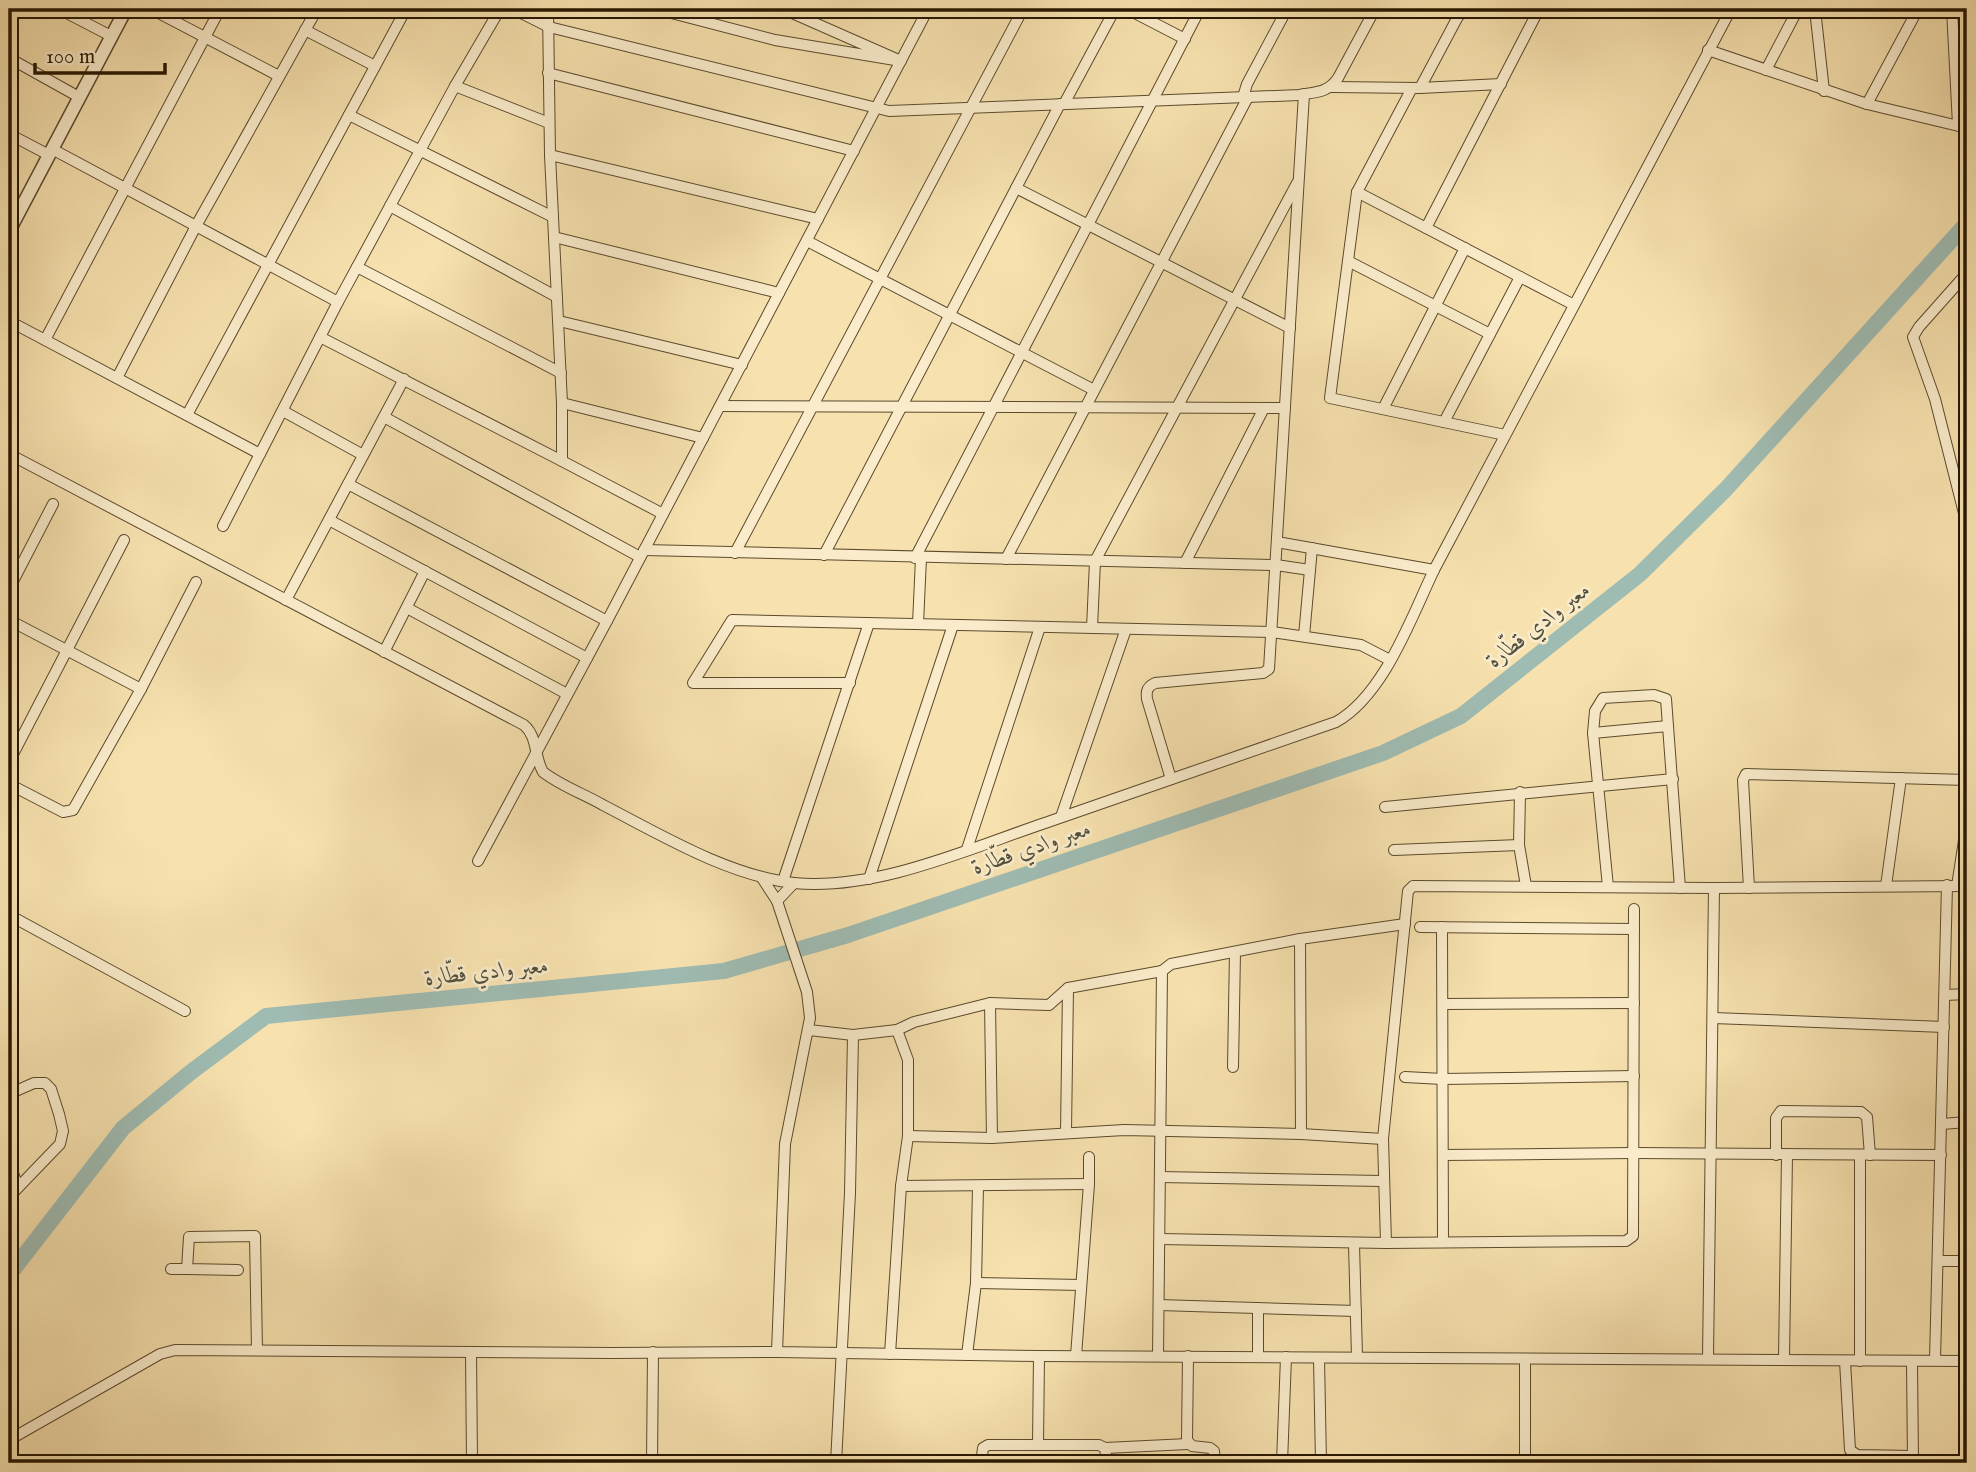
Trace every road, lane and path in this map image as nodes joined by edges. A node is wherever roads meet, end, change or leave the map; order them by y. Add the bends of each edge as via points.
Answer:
1 (59, 9) edge
2 (126, 9) edge
3 (151, 9) edge
4 (220, 9) edge
5 (317, 9) edge
6 (405, 9) edge
7 (500, 9) edge
8 (513, 9) edge
9 (548, 9) edge
10 (656, 9) edge
11 (783, 9) edge
12 (928, 9) edge
13 (1023, 9) edge
14 (1115, 9) edge
15 (1127, 9) edge
16 (1200, 9) edge
17 (1287, 9) edge
18 (1375, 9) edge
19 (1443, 9) edge
20 (1539, 9) edge
21 (1731, 9) edge
22 (1798, 9) edge
23 (1815, 9) edge
24 (1825, 9) edge
25 (1918, 9) edge
26 (1952, 9) edge
27 (1460, 13) edge
28 (1817, 22) junction
29 (549, 27) junction
30 (305, 30) junction
31 (111, 36) junction
32 (205, 37) junction
33 (1185, 39) junction
34 (1708, 50) junction
35 (9, 58) edge
36 (901, 61) junction
37 (375, 66) junction
38 (1766, 70) junction
39 (548, 73) junction
40 (279, 76) junction
41 (1501, 84) junction
42 (456, 86) junction
43 (1332, 87) junction
44 (1416, 88) junction
45 (1824, 91) junction
46 (1304, 94) junction
47 (79, 97) junction
48 (1246, 97) junction
49 (1153, 100) junction
50 (1062, 104) junction
51 (1867, 104) junction
52 (876, 108) junction
53 (971, 108) junction
54 (349, 115) junction
55 (550, 123) junction
56 (1962, 127) edge
57 (9, 134) edge
58 (854, 150) junction
59 (50, 152) junction
60 (420, 152) junction
61 (550, 155) junction
62 (1299, 179) junction
63 (1016, 188) junction
64 (126, 189) junction
65 (1357, 192) junction
66 (390, 206) junction
67 (553, 216) junction
68 (818, 219) junction
69 (196, 226) junction
70 (1088, 226) junction
71 (1426, 228) junction
72 (9, 232) edge
73 (554, 237) junction
74 (807, 241) junction
75 (1465, 248) junction
76 (1162, 261) junction
77 (1348, 261) junction
78 (268, 264) junction
79 (357, 267) junction
80 (1967, 273) edge
81 (1520, 276) junction
82 (880, 279) junction
83 (779, 293) junction
84 (557, 297) junction
85 (1234, 300) junction
86 (338, 302) junction
87 (1574, 304) junction
88 (1436, 307) junction
89 (950, 315) junction
90 (9, 321) edge
91 (559, 321) junction
92 (1290, 328) junction
93 (1490, 334) junction
94 (320, 337) junction
95 (45, 340) junction
96 (1022, 352) junction
97 (742, 365) junction
98 (561, 373) junction
99 (117, 378) junction
100 (404, 379) junction
101 (1094, 390) junction
102 (562, 403) junction
103 (720, 406) junction
104 (813, 406) junction
105 (902, 406) junction
106 (994, 406) junction
107 (1086, 407) junction
108 (1177, 408) junction
109 (1264, 408) junction
110 (1285, 408) junction
111 (1383, 409) junction
112 (283, 411) junction
113 (187, 415) junction
114 (384, 417) junction
115 (1444, 422) junction
116 (1505, 435) junction
117 (703, 438) junction
118 (9, 454) edge
119 (260, 454) junction
120 (363, 455) junction
121 (562, 461) junction
122 (348, 484) junction
123 (53, 504) dead end
124 (663, 514) junction
125 (329, 520) junction
126 (223, 526) dead end
127 (1967, 526) edge
128 (124, 540) dead end
129 (1277, 542) junction
130 (1312, 548) junction
131 (735, 553) junction
132 (642, 554) junction
133 (824, 555) junction
134 (918, 558) junction
135 (1006, 559) junction
136 (1095, 561) junction
137 (1185, 563) junction
138 (1276, 565) junction
139 (1310, 570) junction
140 (1434, 570) junction
141 (425, 571) junction
142 (196, 582) dead end
143 (9, 589) edge
144 (286, 600) junction
145 (407, 608) junction
146 (9, 620) edge
147 (607, 621) junction
148 (869, 623) junction
149 (918, 624) junction
150 (953, 625) junction
151 (1040, 627) junction
152 (1093, 628) junction
153 (1126, 629) junction
154 (1272, 632) junction
155 (1304, 636) junction
156 (66, 650) junction
157 (384, 652) junction
158 (587, 658) junction
159 (1390, 660) junction
160 (850, 683) junction
161 (141, 689) junction
162 (567, 694) junction
163 (1668, 726) junction
164 (1592, 733) junction
165 (535, 752) junction
166 (9, 762) edge
167 (1902, 778) junction
168 (1171, 779) junction
169 (1673, 779) junction
170 (1967, 780) edge
171 (9, 784) edge
172 (1599, 786) junction
173 (1520, 792) junction
174 (1385, 807) dead end
175 (1061, 817) junction
176 (1967, 821) edge
177 (1519, 845) junction
178 (967, 849) junction
179 (1394, 850) dead end
180 (478, 861) dead end
181 (761, 877) junction
182 (869, 879) junction
183 (783, 881) junction
184 (794, 883) junction
185 (1526, 886) junction
186 (1886, 886) junction
187 (1957, 886) edge
188 (1608, 887) junction
189 (1680, 888) junction
190 (1714, 888) junction
191 (1749, 888) junction
192 (777, 901) junction
193 (1634, 909) dead end
194 (9, 915) edge
195 (1405, 924) junction
196 (1420, 927) dead end
197 (1442, 927) junction
198 (1634, 929) junction
199 (1300, 939) junction
200 (1235, 952) junction
201 (1162, 971) junction
202 (1068, 988) junction
203 (1967, 994) edge
204 (1945, 995) junction
205 (990, 1003) junction
206 (1634, 1003) junction
207 (1443, 1004) junction
208 (185, 1011) dead end
209 (1713, 1018) junction
210 (1944, 1027) junction
211 (809, 1030) junction
212 (897, 1030) junction
213 (853, 1035) junction
214 (1233, 1067) dead end
215 (1634, 1076) junction
216 (1405, 1077) dead end
217 (1443, 1079) junction
218 (9, 1094) edge
219 (1967, 1122) edge
220 (1942, 1124) junction
221 (1162, 1131) junction
222 (1066, 1132) junction
223 (1301, 1134) junction
224 (908, 1136) junction
225 (992, 1138) junction
226 (1382, 1139) junction
227 (1633, 1153) junction
228 (1443, 1155) junction
229 (1712, 1155) junction
230 (1781, 1155) junction
231 (1865, 1155) junction
232 (1941, 1155) junction
233 (1089, 1157) dead end
234 (9, 1162) edge
235 (1160, 1177) junction
236 (1382, 1181) junction
237 (1089, 1184) junction
238 (901, 1186) junction
239 (978, 1186) junction
240 (18, 1187) junction
241 (9, 1197) edge
242 (1160, 1239) junction
243 (1443, 1242) junction
244 (1386, 1243) junction
245 (1354, 1244) junction
246 (1938, 1261) junction
247 (1967, 1261) edge
248 (171, 1269) dead end
249 (187, 1269) junction
250 (238, 1270) dead end
251 (975, 1283) junction
252 (1082, 1284) junction
253 (1159, 1305) junction
254 (1258, 1308) junction
255 (1356, 1311) junction
256 (257, 1350) junction
257 (471, 1352) junction
258 (653, 1352) junction
259 (777, 1352) junction
260 (841, 1353) junction
261 (890, 1354) junction
262 (967, 1355) junction
263 (1039, 1356) junction
264 (1076, 1356) junction
265 (1158, 1356) junction
266 (1188, 1356) junction
267 (1258, 1356) junction
268 (1286, 1357) junction
269 (1356, 1357) junction
270 (1319, 1358) junction
271 (1525, 1359) junction
272 (1708, 1359) junction
273 (1784, 1359) junction
274 (1935, 1360) junction
275 (1845, 1361) junction
276 (1860, 1361) junction
277 (1912, 1361) junction
278 (1967, 1361) edge
279 (9, 1440) edge
280 (1188, 1444) junction
281 (1038, 1445) junction
282 (1105, 1448) junction
283 (1913, 1460) edge
284 (471, 1463) edge
285 (652, 1463) edge
286 (836, 1463) edge
287 (981, 1463) edge
288 (1107, 1463) edge
289 (1215, 1463) edge
290 (1282, 1463) edge
291 (1321, 1463) edge
292 (1525, 1463) edge

1 - 31 street
2 - 31 street
3 - 32 street
4 - 32 street
5 - 30 street
6 - 37 street
7 - 42 street
8 - 29 street
9 - 29 street
10 - 36 street via 775,40
11 - 36 street
12 - 36 street
13 - 53 street
14 - 50 street
15 - 33 street
16 - 33 street
17 - 48 street via 1247,84
18 - 43 street
19 - 27 street
20 - 41 street
21 - 34 street
22 - 38 street
23 - 28 street
24 - 28 street
25 - 51 street
26 - 56 street
27 - 44 street
28 - 45 street
29 - 39 street
29 - 52 street
30 - 37 street
30 - 40 street
31 - 47 street
32 - 40 street
32 - 64 street
33 - 49 street
34 - 38 street
34 - 87 street
35 - 47 street
36 - 52 street
37 - 54 street
38 - 45 street
39 - 55 street
39 - 58 street
40 - 69 street
41 - 44 street
41 - 71 street
42 - 55 street
42 - 60 street
43 - 44 street
43 - 46 street
44 - 65 street
45 - 51 street
46 - 48 street
46 - 62 street
47 - 59 street
48 - 49 street
48 - 76 street
49 - 50 street
49 - 70 street
50 - 53 street
50 - 63 street
51 - 56 street
52 - 53 street
52 - 58 street
53 - 82 street
54 - 60 street
54 - 78 street
55 - 61 street
57 - 59 street
58 - 68 street
59 - 64 street
59 - 72 street
60 - 66 street
60 - 67 street
61 - 67 street
61 - 68 street
62 - 85 street
62 - 92 street
63 - 70 street
63 - 89 street
64 - 69 street
64 - 95 street
65 - 71 street
65 - 77 street
66 - 79 street
66 - 84 street
67 - 73 street
68 - 74 street
69 - 78 street
69 - 99 street
70 - 76 street
70 - 96 street
71 - 75 street
73 - 83 street
73 - 84 street
74 - 82 street
74 - 83 street
75 - 81 street
75 - 88 street
76 - 85 street
76 - 101 street
77 - 88 street
77 - 111 street via 1329,398
78 - 86 street
78 - 113 street
79 - 86 street
79 - 98 street
80 - 127 street via 1913,338 1935,398
81 - 87 street
81 - 93 street
82 - 89 street
82 - 104 street
83 - 97 street
84 - 91 street
85 - 92 street
85 - 108 street
86 - 94 street
87 - 116 street
88 - 93 street
88 - 111 street
89 - 96 street
89 - 105 street
90 - 95 street
91 - 97 street
91 - 98 street
92 - 110 street
93 - 115 street
94 - 100 street
94 - 112 street
95 - 99 street
96 - 101 street
96 - 106 street
97 - 103 street
98 - 102 street
99 - 113 street
100 - 114 street
100 - 121 street
101 - 107 street
102 - 117 street
102 - 121 street
103 - 104 street
103 - 117 street
104 - 105 street
104 - 131 street
105 - 106 street
105 - 133 street
106 - 107 street
106 - 134 street
107 - 108 street
107 - 135 street
108 - 109 street
108 - 136 street
109 - 110 street
109 - 137 street
110 - 129 street
111 - 115 street
112 - 119 street
112 - 120 street
113 - 119 street
114 - 120 street
114 - 132 street
115 - 116 street
116 - 140 street
117 - 124 street
118 - 144 street
119 - 126 street
120 - 122 street
121 - 124 street
122 - 125 street
122 - 147 street
123 - 143 street
124 - 132 street
125 - 141 street
125 - 144 street
128 - 156 street
129 - 130 street
129 - 138 street
130 - 139 street
130 - 140 street
131 - 132 street
131 - 133 street
132 - 147 street
133 - 134 street
134 - 135 street
134 - 149 street
135 - 136 street
136 - 137 street
136 - 152 street
137 - 138 street
138 - 139 street
138 - 154 street
139 - 155 street
140 - 159 street
141 - 145 street
141 - 158 street
142 - 161 street
144 - 157 street
145 - 157 street
145 - 162 street
146 - 156 street
147 - 158 street
148 - 149 street
148 - 160 street
148 - 160 street via 732,621 693,683
149 - 150 street
150 - 151 street
150 - 182 street
151 - 152 street
151 - 178 street
152 - 153 street
153 - 154 street
153 - 175 street
154 - 155 street
154 - 168 street via 1269,669 1263,673 1150,685 1147,699
155 - 159 street via 1361,646
156 - 161 street
156 - 166 street
157 - 165 street via 524,725 533,735
158 - 162 street
159 - 168 street via 1363,700 1336,722
160 - 183 street
161 - 171 street via 74,810 63,812
162 - 165 street
163 - 164 street
163 - 164 street via 1666,699 1654,695 1602,698
163 - 169 street
164 - 172 street
165 - 180 street
165 - 181 street via 546,775 647,828
167 - 170 street
167 - 186 street
167 - 191 street via 1746,774
168 - 175 street
169 - 172 street
169 - 189 street
172 - 173 street
172 - 188 street
173 - 174 street
173 - 177 street
175 - 178 street
176 - 187 street
177 - 179 street
177 - 185 street
178 - 182 street
181 - 183 street
181 - 192 street
182 - 184 street
183 - 184 street
184 - 192 street
185 - 188 street
185 - 195 street via 1413,886 1408,891
186 - 187 street
186 - 191 street
187 - 204 street
188 - 189 street
189 - 190 street
190 - 191 street
190 - 209 street
192 - 211 street via 807,992
193 - 198 street
194 - 208 street
195 - 199 street
195 - 226 street
196 - 197 street
197 - 198 street
197 - 207 street
198 - 206 street
199 - 200 street
199 - 223 street
200 - 201 street via 1171,964
200 - 214 street
201 - 202 street
201 - 221 street
202 - 205 street via 1049,1005
202 - 222 street
203 - 204 street
204 - 210 street
205 - 212 street
205 - 225 street
206 - 207 street
206 - 215 street
207 - 217 street
209 - 210 street
209 - 229 street
210 - 220 street
211 - 213 street
211 - 259 street via 785,1144
212 - 213 street
212 - 224 street via 908,1060
213 - 260 street
215 - 217 street
215 - 227 street
216 - 217 street
217 - 228 street
218 - 240 street via 45,1083 51,1089 63,1131 60,1144
219 - 220 street
220 - 232 street
221 - 222 street
221 - 223 street
221 - 235 street
222 - 225 street
223 - 226 street
224 - 225 street
224 - 238 street
226 - 236 street
227 - 228 street
227 - 229 street
227 - 243 street via 1633,1236 1626,1241
228 - 243 street
229 - 230 street
229 - 272 street
230 - 231 street
230 - 231 street via 1776,1118 1781,1111 1861,1112 1867,1117
230 - 273 street
231 - 232 street
231 - 276 street
232 - 246 street
233 - 237 street
234 - 240 street
235 - 236 street
235 - 242 street
236 - 244 street
237 - 239 street
237 - 252 street
238 - 239 street
238 - 261 street
239 - 251 street
240 - 241 street
242 - 245 street
242 - 253 street
243 - 244 street
244 - 245 street
245 - 255 street
246 - 247 street
246 - 274 street
248 - 249 street
249 - 250 street
249 - 256 street via 189,1237 255,1236
251 - 252 street
251 - 262 street
252 - 264 street
253 - 254 street
253 - 265 street
254 - 255 street
254 - 267 street
255 - 269 street
256 - 257 street
256 - 279 street via 166,1352
257 - 258 street
257 - 284 street
258 - 259 street
258 - 285 street
259 - 260 street
260 - 261 street
260 - 286 street
261 - 262 street
262 - 263 street
263 - 264 street
263 - 281 street
264 - 265 street
265 - 266 street
266 - 267 street
266 - 280 street
267 - 268 street
268 - 270 street
268 - 290 street
269 - 270 street
269 - 271 street
270 - 291 street
271 - 272 street
271 - 292 street
272 - 273 street
273 - 275 street
274 - 277 street
274 - 278 street
275 - 276 street
275 - 283 street via 1850,1450 1857,1455
276 - 277 street
277 - 283 street
280 - 282 street
280 - 289 street via 1214,1451
281 - 282 street
281 - 287 street via 988,1445 983,1448
282 - 288 street

